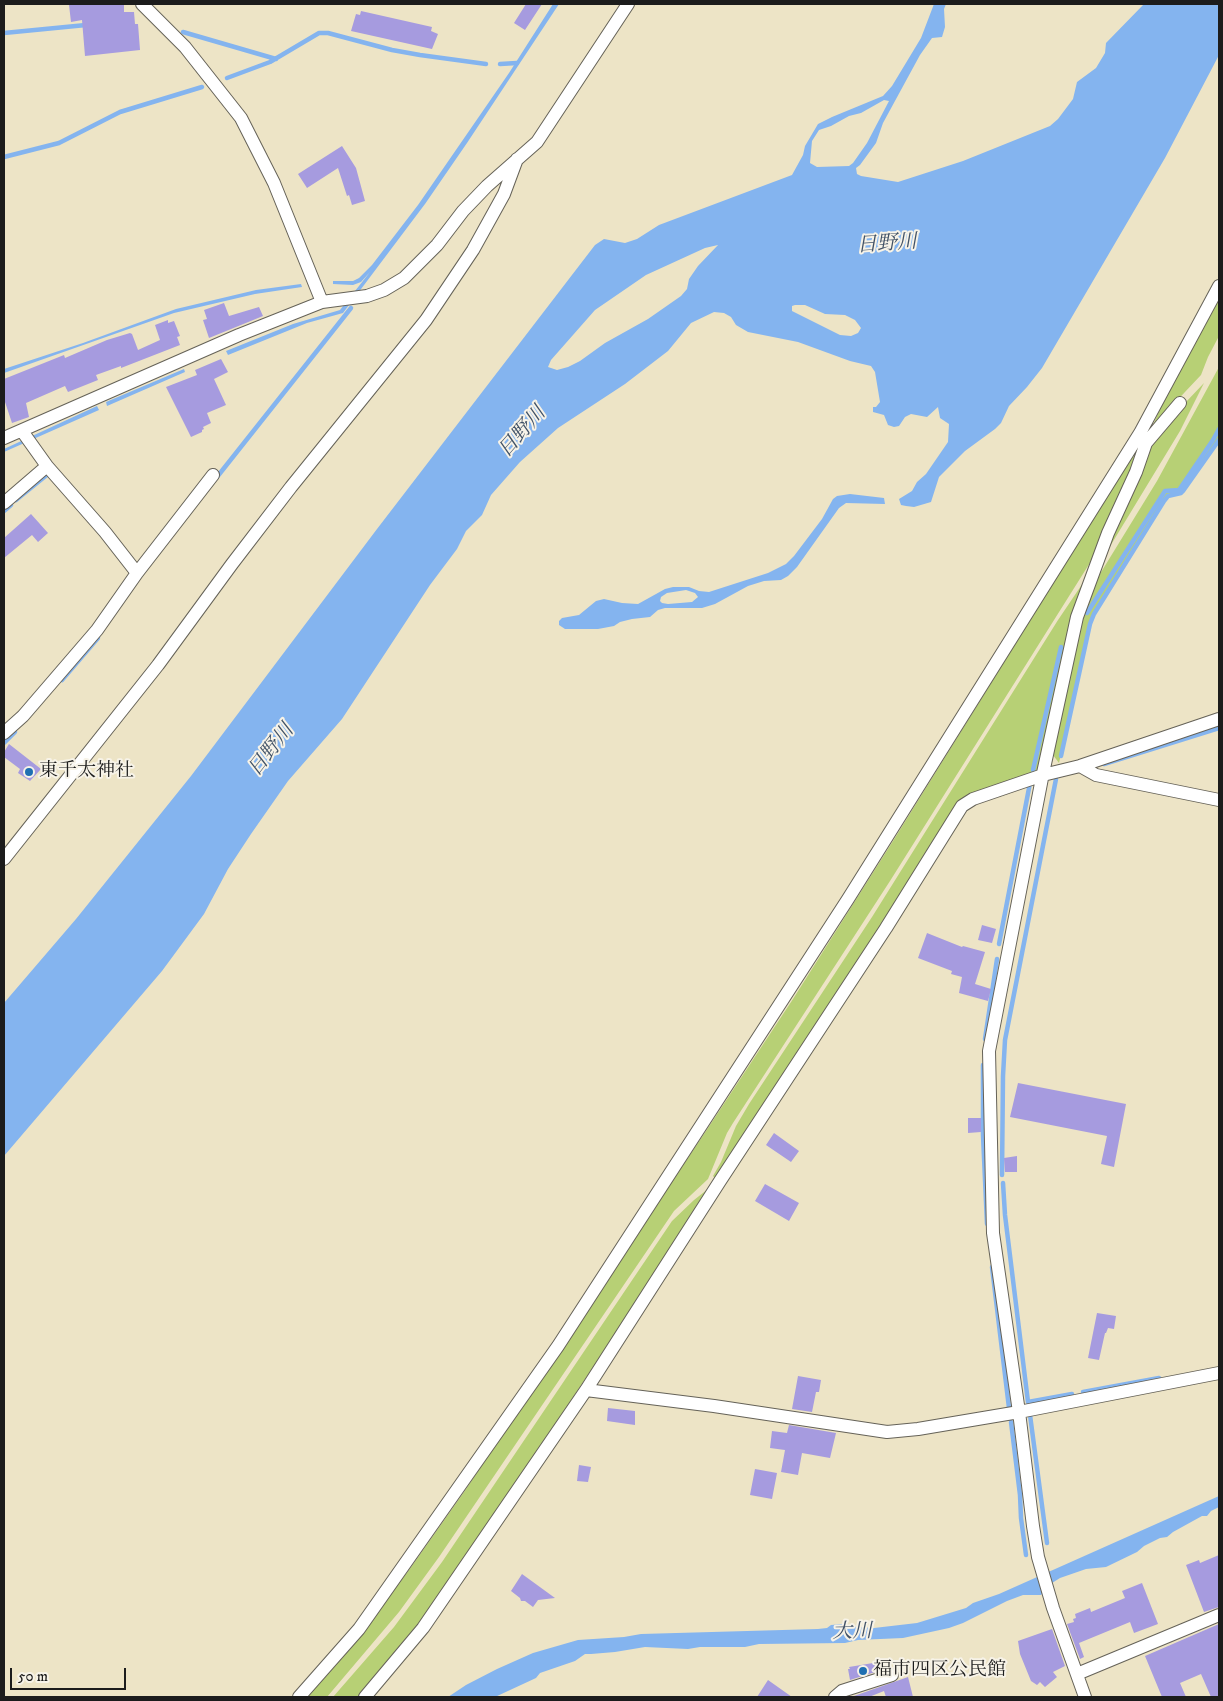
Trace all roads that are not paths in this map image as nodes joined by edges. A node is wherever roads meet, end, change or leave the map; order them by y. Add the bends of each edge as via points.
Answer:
1 (142, 4) edge
2 (628, 4) edge
3 (517, 159) junction
4 (1219, 286) edge
5 (322, 302) junction
6 (1180, 403) dead end
7 (26, 436) junction
8 (4, 438) edge
9 (1143, 438) junction
10 (47, 466) junction
11 (213, 475) dead end
12 (4, 503) edge
13 (137, 573) junction
14 (1219, 719) edge
15 (4, 733) edge
16 (1080, 766) junction
17 (1043, 774) junction
18 (1219, 800) edge
19 (4, 859) edge
20 (1219, 1373) edge
21 (586, 1390) junction
22 (1019, 1412) junction
23 (1219, 1615) edge
24 (1077, 1674) junction
25 (892, 1675) dead end
26 (299, 1697) edge
27 (365, 1697) edge
28 (835, 1697) edge
29 (1084, 1697) edge

1 - 5 street via 186,47 241,118 274,184
2 - 3 street via 537,142
3 - 5 street via 487,186 404,278 384,290
3 - 19 street via 504,194 482,234 426,320 291,487 158,665
4 - 9 street
5 - 7 street via 239,335
6 - 9 street
7 - 8 street
7 - 10 street
9 - 17 street via 1136,472 1108,533 1077,617
9 - 26 street via 558,1346 359,1630
10 - 12 street
10 - 13 street
11 - 13 street
13 - 15 street via 97,630 23,716
14 - 16 street
16 - 17 street
16 - 18 street via 1096,775
17 - 21 street via 966,802 958,812
17 - 22 street via 990,1051 994,1233
20 - 22 street
21 - 22 street via 887,1432
21 - 27 street via 423,1628
22 - 24 street via 1038,1557
23 - 24 street
24 - 29 street
25 - 28 street via 842,1691

